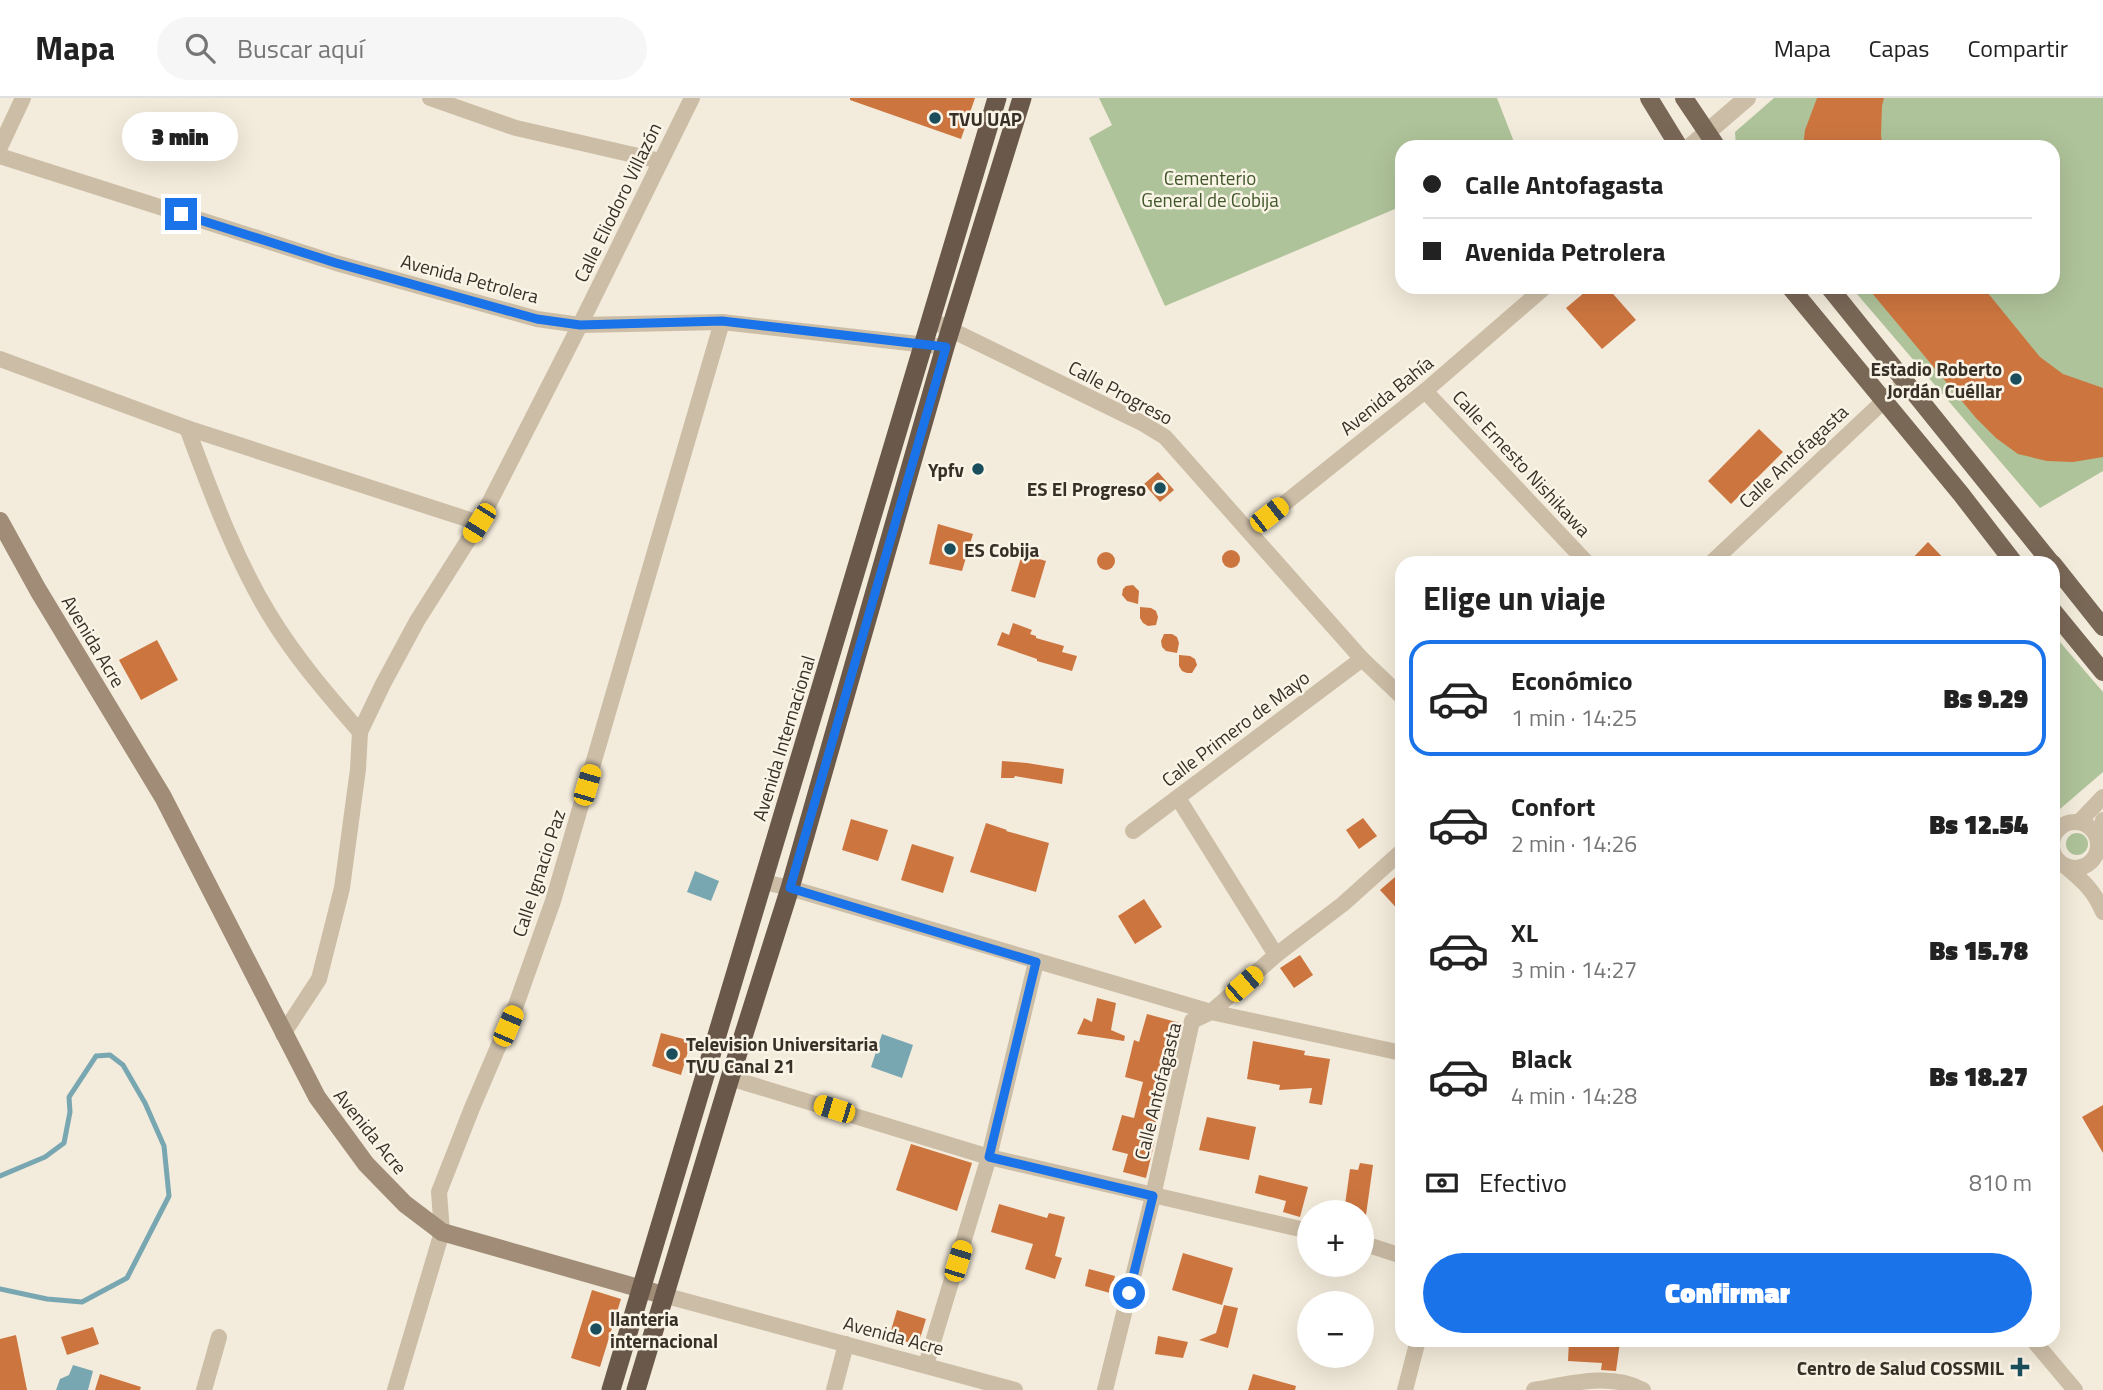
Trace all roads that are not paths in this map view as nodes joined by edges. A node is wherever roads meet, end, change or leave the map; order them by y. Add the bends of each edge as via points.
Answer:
1 (23, 98) edge
2 (430, 98) edge
3 (692, 98) edge
4 (997, 98) edge
5 (1022, 98) edge
6 (1649, 98) edge
7 (1684, 98) edge
8 (1747, 98) edge
9 (1706, 132) junction
10 (1675, 140) edge
11 (1697, 140) edge
12 (1712, 140) edge
13 (0, 148) edge
14 (0, 156) edge
15 (660, 161) junction
16 (1537, 294) edge
17 (1796, 294) edge
18 (1835, 294) edge
19 (932, 320) junction
20 (722, 321) junction
21 (580, 325) junction
22 (948, 338) junction
23 (924, 344) junction
24 (0, 359) edge
25 (1906, 380) junction
26 (1425, 391) junction
27 (1883, 401) junction
28 (187, 428) junction
29 (0, 521) edge
30 (479, 523) junction
31 (1250, 531) junction
32 (1580, 556) edge
33 (1718, 556) edge
34 (2009, 556) edge
35 (2047, 556) edge
36 (2060, 573) edge
37 (2060, 620) edge
38 (2103, 627) edge
39 (1362, 659) junction
40 (2103, 672) edge
41 (1395, 690) edge
42 (360, 732) junction
43 (2103, 797) edge
44 (1178, 798) junction
45 (2103, 820) edge
46 (2078, 822) junction
47 (2060, 828) edge
48 (1133, 831) dead end
49 (2100, 849) edge
50 (1395, 857) edge
51 (2060, 863) edge
52 (2060, 864) edge
53 (764, 882) junction
54 (790, 888) junction
55 (2103, 912) edge
56 (1276, 955) junction
57 (1036, 962) junction
58 (1211, 1013) junction
59 (283, 1034) junction
60 (1395, 1052) edge
61 (730, 1078) junction
62 (989, 1157) junction
63 (1153, 1196) junction
64 (1297, 1228) edge
65 (442, 1232) junction
66 (1374, 1246) edge
67 (1395, 1254) edge
68 (641, 1288) junction
69 (663, 1295) junction
70 (219, 1336) dead end
71 (846, 1344) junction
72 (1416, 1347) edge
73 (2039, 1347) edge
74 (926, 1365) junction
75 (204, 1390) edge
76 (395, 1390) edge
77 (611, 1390) edge
78 (636, 1390) edge
79 (834, 1390) edge
80 (1015, 1390) edge
81 (1105, 1390) edge
82 (1405, 1390) edge
83 (1534, 1390) edge
84 (1643, 1390) edge
85 (2075, 1390) edge

1 - 13 street
2 - 15 street via 516,128
3 - 15 street, Calle Eliodoro Villazón
4 - 19 highway, Avenida Internacional
5 - 22 highway
6 - 10 main road
7 - 9 main road
8 - 9 street
9 - 11 street
9 - 12 main road
14 - 21 street, Avenida Petrolera via 336,263 537,319
15 - 21 street, Calle Eliodoro Villazón
16 - 26 street, Avenida Bahía
17 - 27 main road
18 - 25 main road
19 - 22 street, Calle Progreso
19 - 23 highway, Avenida Internacional
20 - 21 street, Avenida Petrolera
20 - 23 street, Avenida Petrolera
20 - 65 street, Calle Ignacio Paz via 553,901 439,1192
21 - 30 street, Calle Eliodoro Villazón
22 - 23 street, Avenida Petrolera
22 - 31 street, Calle Progreso via 1165,437
22 - 54 highway
23 - 53 highway, Avenida Internacional
24 - 28 street
25 - 27 street, Calle Antofagasta
25 - 35 main road
26 - 31 street, Avenida Bahía
26 - 32 street, Calle Ernesto Nishikawa
27 - 33 street, Calle Antofagasta
27 - 34 main road
28 - 30 street
28 - 42 street via 222,522 268,613 308,672
29 - 59 main road, Avenida Acre via 163,797
30 - 42 street, Calle Eliodoro Villazón via 417,621
31 - 39 street, Calle Progreso
36 - 38 main road
37 - 40 main road
39 - 41 street, Calle Progreso
39 - 44 street, Calle Primero de Mayo
42 - 59 street via 342,888 319,979
43 - 46 street
44 - 48 street, Calle Primero de Mayo
44 - 56 street
45 - 49 street
46 - 47 street
46 - 49 street via 2091,828
49 - 51 street via 2086,865
50 - 56 street, Calle Antofagasta
52 - 55 street via 2091,890
53 - 54 street
53 - 68 highway, Avenida Internacional
54 - 57 street
54 - 61 highway
56 - 58 street, Calle Antofagasta
57 - 58 street
57 - 62 street
58 - 60 street
58 - 63 street, Calle Antofagasta via 1192,1021
59 - 65 main road, Avenida Acre via 317,1097 366,1164 405,1204
61 - 62 street
61 - 69 highway
62 - 63 street
62 - 74 street
63 - 64 street
63 - 81 street, Calle Antofagasta
65 - 68 main road, Avenida Acre
65 - 76 street, Calle Ignacio Paz
66 - 67 street
68 - 69 main road, Avenida Acre
68 - 77 highway, Avenida Internacional
69 - 71 street, Avenida Acre
69 - 78 highway
70 - 75 street
71 - 74 street, Avenida Acre
71 - 79 street
72 - 82 street
73 - 85 street
74 - 80 street, Avenida Acre
83 - 84 street via 1594,1380 1633,1384

